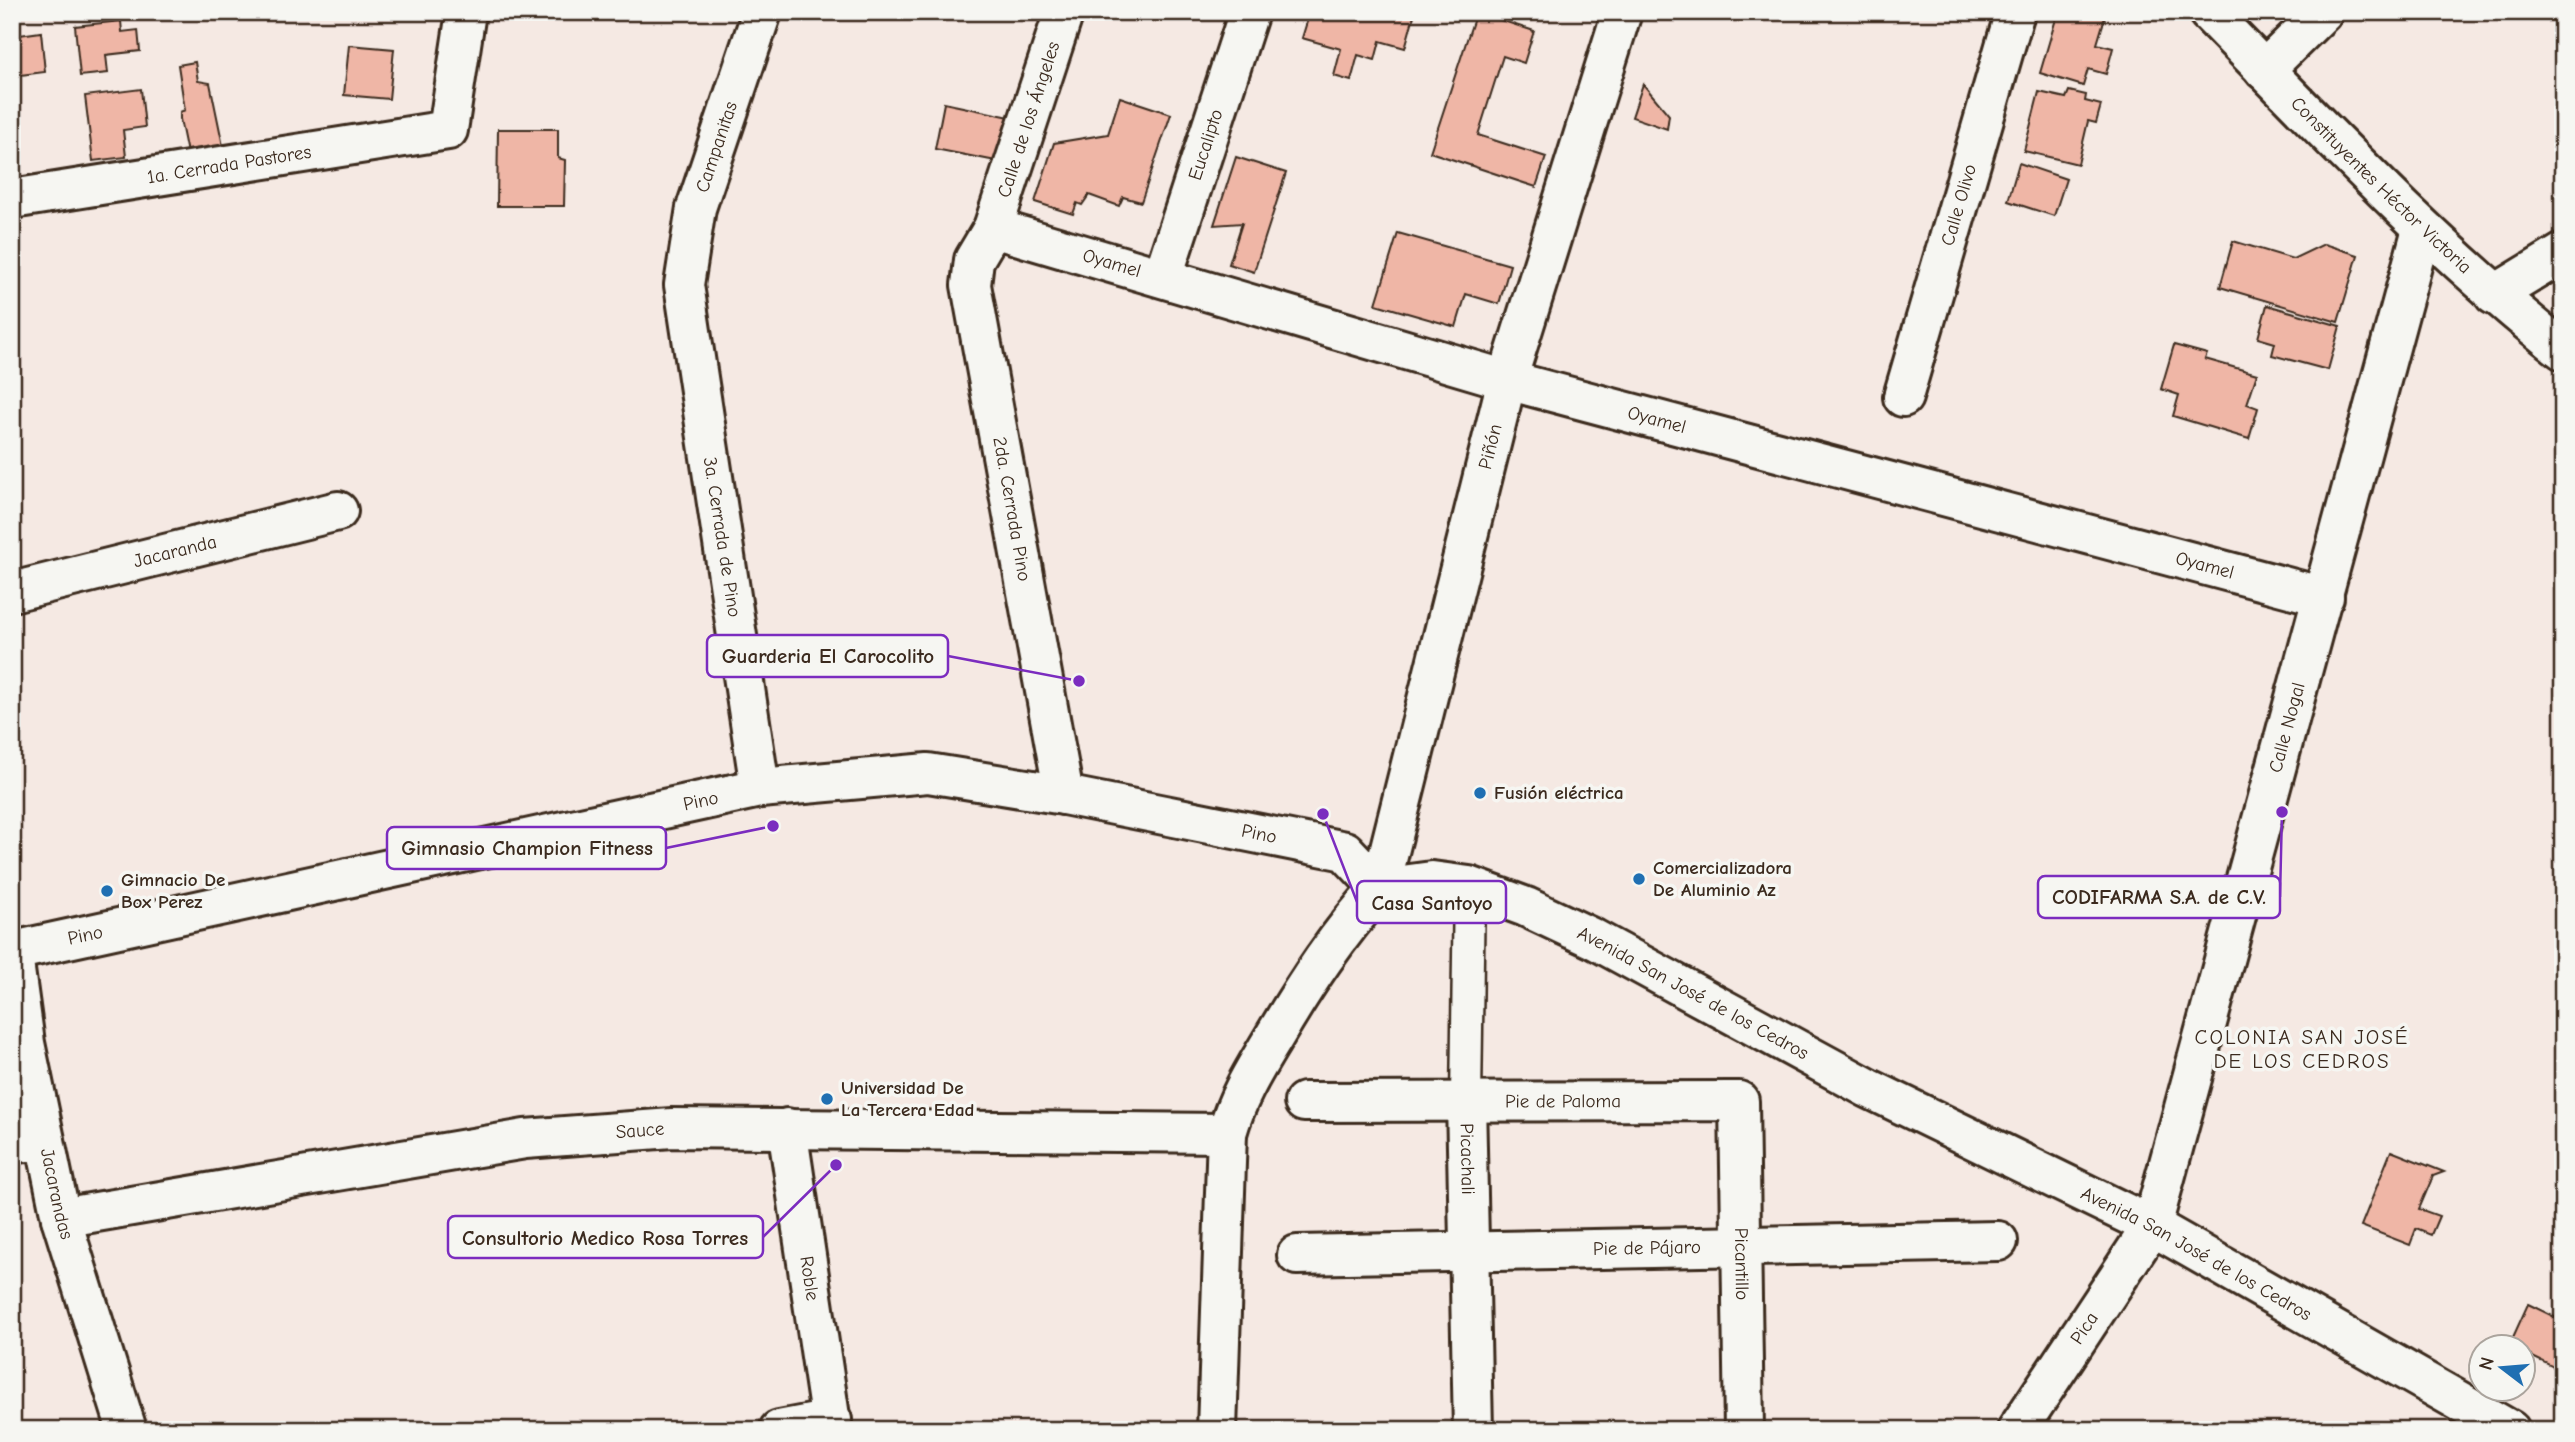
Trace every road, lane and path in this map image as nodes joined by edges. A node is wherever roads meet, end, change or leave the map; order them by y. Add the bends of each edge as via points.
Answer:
1 (466, 12) edge
2 (762, 12) edge
3 (1064, 12) edge
4 (1249, 12) edge
5 (1622, 12) edge
6 (2015, 12) edge
7 (2208, 12) edge
8 (2323, 12) edge
9 (2264, 70) junction
10 (12, 199) edge
11 (993, 228) junction
12 (2421, 229) junction
13 (2563, 253) edge
14 (1163, 276) junction
15 (684, 285) joint
16 (2494, 295) junction
17 (2563, 349) edge
18 (1507, 380) junction
19 (1903, 397) dead end
20 (338, 510) dead end
21 (12, 592) edge
22 (2324, 597) junction
23 (760, 788) junction
24 (1063, 795) junction
25 (1469, 886) junction
26 (1380, 888) junction
27 (13, 949) edge
28 (19, 1040) edge
29 (1466, 1101) junction
30 (1739, 1101) joint
31 (1304, 1102) dead end
32 (787, 1128) junction
33 (1227, 1133) junction
34 (29, 1142) edge
35 (61, 1218) junction
36 (2152, 1226) junction
37 (1998, 1241) dead end
38 (1741, 1247) junction
39 (1470, 1253) junction
40 (1297, 1255) dead end
41 (832, 1425) edge
42 (127, 1430) edge
43 (779, 1430) edge
44 (1217, 1430) edge
45 (1473, 1430) edge
46 (1744, 1430) edge
47 (2017, 1430) edge
48 (2510, 1430) edge

1 - 10 street, 1a. Cerrada Pastores via 448,130
2 - 15 street, Campanitas via 696,208
3 - 11 street, Calle de los Ángeles
4 - 14 street, Eucalipto
5 - 18 street, Piñón
6 - 19 street, Calle Olivo
7 - 9 street, Constituyentes Héctor Victoria
8 - 9 street
9 - 12 street, Constituyentes Héctor Victoria
11 - 14 street, Oyamel
11 - 24 street, 2da. Cerrada Pino via 974,260 971,285
12 - 16 street, Constituyentes Héctor Victoria
12 - 22 street, Calle Nogal
13 - 16 street
14 - 18 street, Oyamel
15 - 23 street, 3a. Cerrada de Pino
16 - 17 street, Constituyentes Héctor Victoria
18 - 22 street, Oyamel
18 - 26 street, Piñón
20 - 21 street, Jacaranda
22 - 36 street, Calle Nogal
23 - 24 street, Pino via 928,773
23 - 27 street, Pino
24 - 26 street, Pino via 1345,851
25 - 26 street, Avenida San José de los Cedros via 1432,881
25 - 29 street, Picachali
25 - 36 street, Avenida San José de los Cedros via 1526,906 1594,939 1868,1088
26 - 33 street via 1316,967 1236,1100
27 - 28 street, Jacarandas
28 - 34 street, Jacarandas
29 - 30 street, Pie de Paloma
29 - 31 street, Pie de Paloma
29 - 39 street, Picachali
30 - 38 street, Picantillo
32 - 33 street, Sauce
32 - 35 street, Sauce via 672,1128 525,1139
32 - 41 street, Roble
33 - 44 street
34 - 35 street, Jacarandas
35 - 42 street, Jacarandas
36 - 47 street, Pica
36 - 48 street, Avenida San José de los Cedros
37 - 38 street, Pie de Pájaro
38 - 39 street, Pie de Pájaro
38 - 46 street, Picantillo
39 - 40 street, Pie de Pájaro
39 - 45 street, Picachali
41 - 43 street

